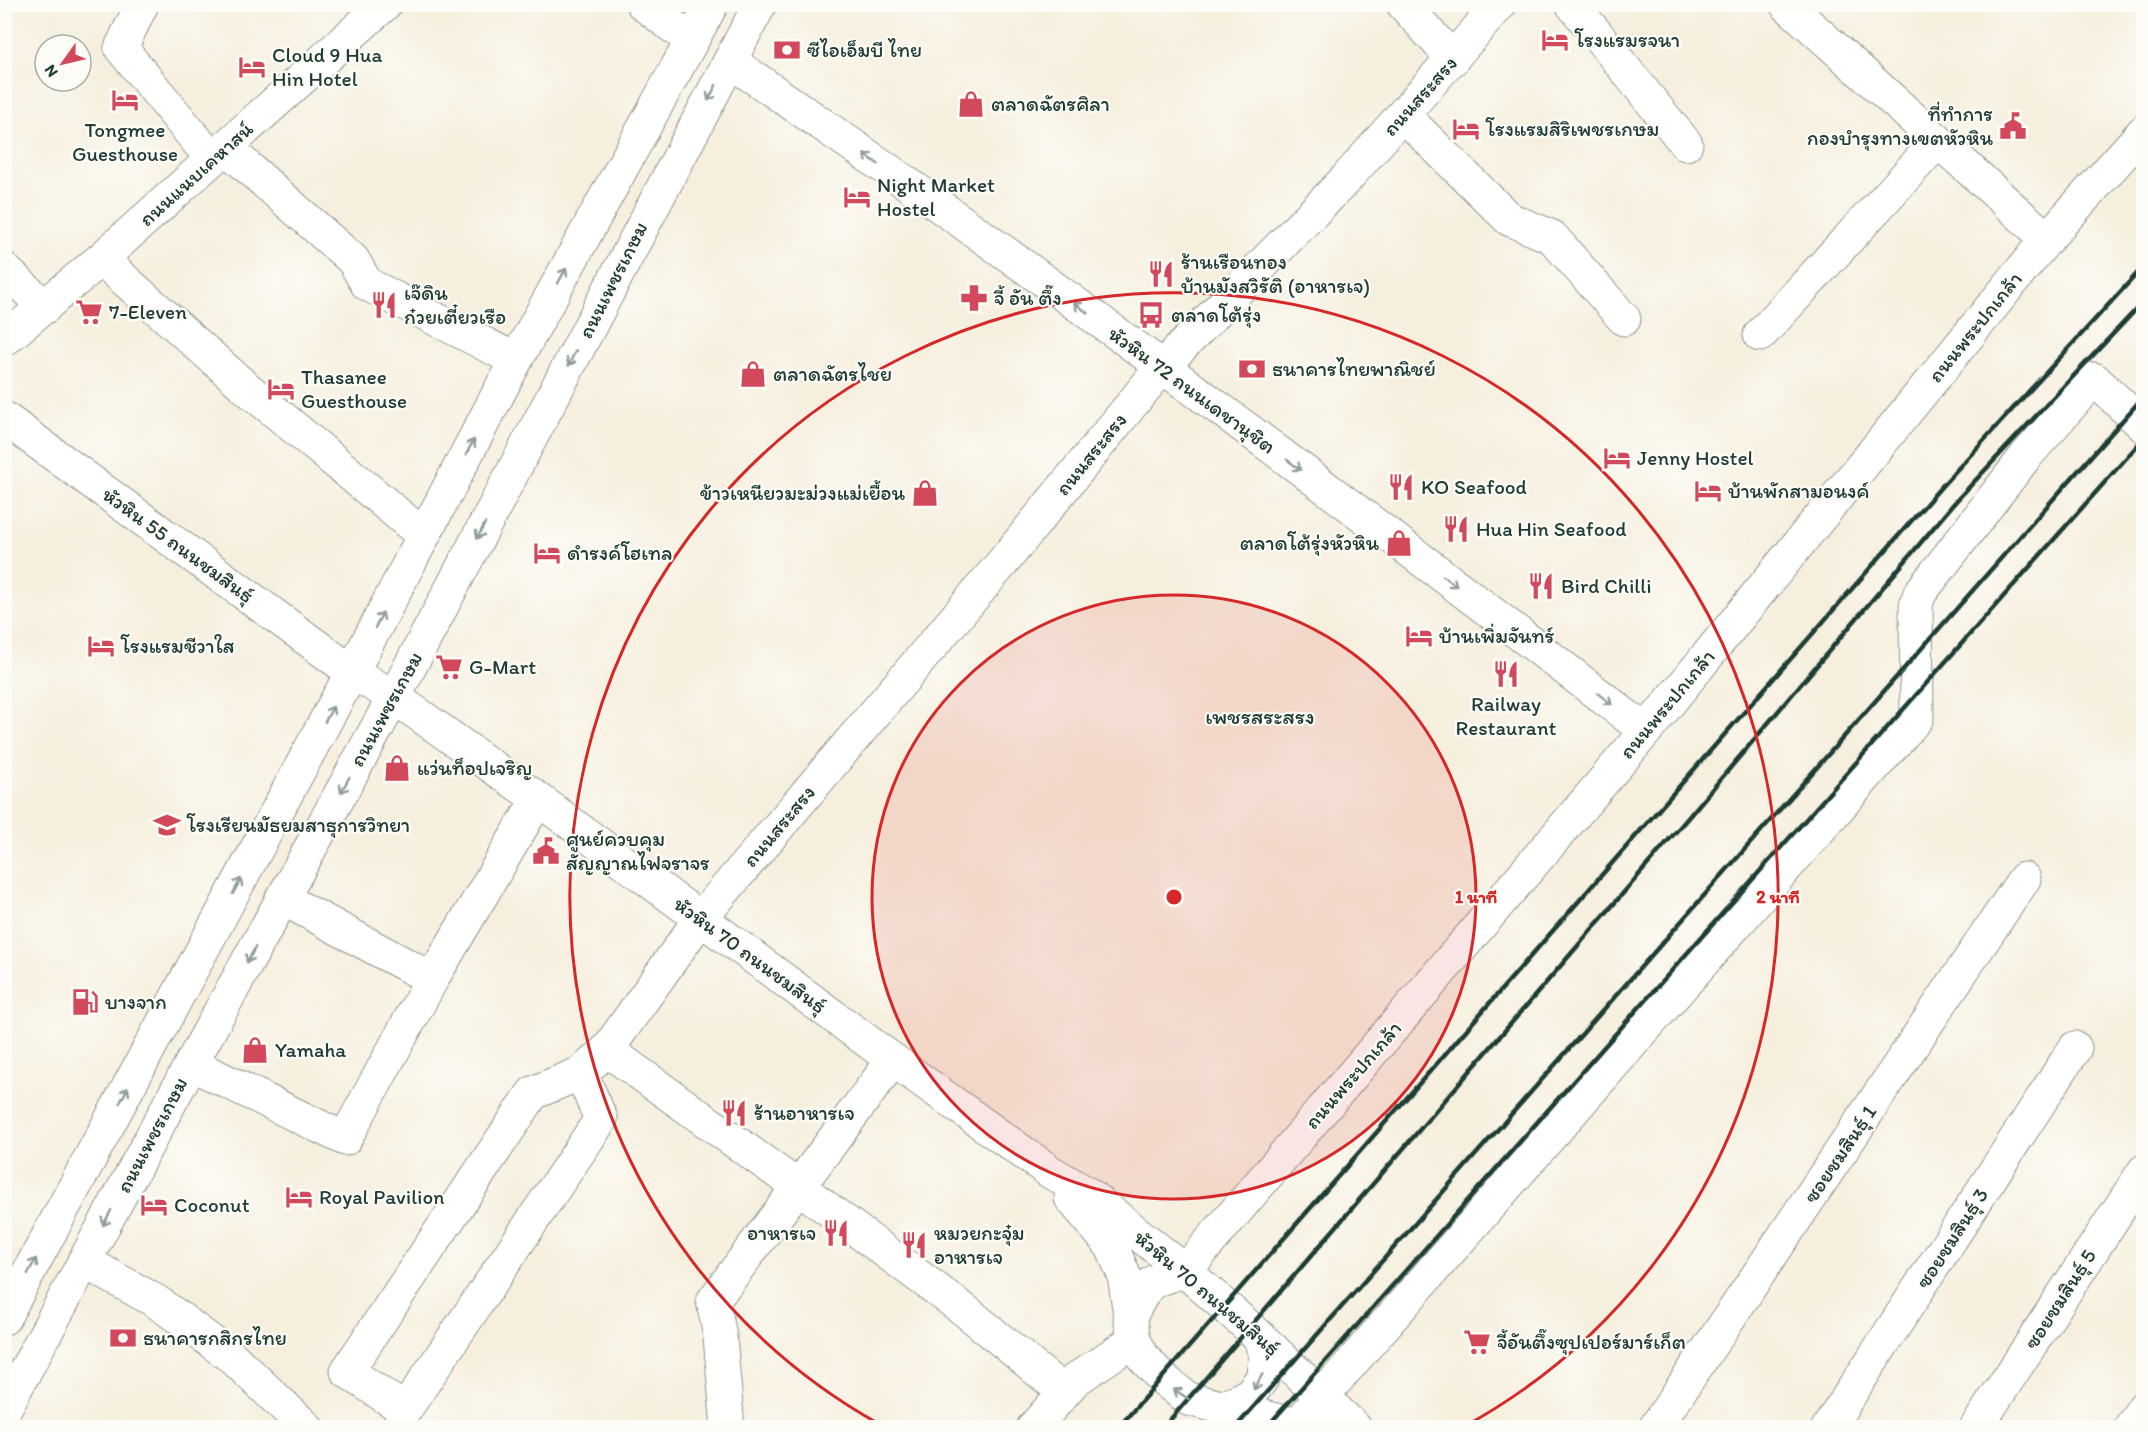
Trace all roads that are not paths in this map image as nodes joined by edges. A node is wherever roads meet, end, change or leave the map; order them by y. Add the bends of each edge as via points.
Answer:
1 (142, 4) edge
2 (385, 4) edge
3 (643, 4) edge
4 (712, 4) edge
5 (760, 4) edge
6 (1403, 4) edge
7 (1500, 4) edge
8 (1572, 4) edge
9 (1786, 4) edge
10 (692, 41) junction
11 (1453, 59) junction
12 (730, 61) junction
13 (1403, 115) junction
14 (2144, 131) edge
15 (1937, 142) junction
16 (1686, 144) dead end
17 (219, 153) junction
18 (2047, 239) junction
19 (101, 259) junction
20 (4, 269) edge
21 (45, 307) junction
22 (1624, 319) dead end
23 (1760, 336) dead end
24 (4, 340) edge
25 (516, 360) junction
26 (1162, 367) junction
27 (4, 418) edge
28 (2144, 426) edge
29 (423, 535) junction
30 (352, 672) junction
31 (394, 697) junction
32 (1646, 731) junction
33 (538, 799) junction
34 (2024, 879) dead end
35 (282, 898) junction
36 (700, 919) junction
37 (432, 979) junction
38 (2075, 1048) dead end
39 (607, 1050) junction
40 (893, 1060) junction
41 (191, 1064) junction
42 (581, 1074) junction
43 (1048, 1171) junction
44 (2144, 1171) edge
45 (797, 1186) junction
46 (84, 1261) junction
47 (1185, 1271) junction
48 (4, 1318) edge
49 (1132, 1328) junction
50 (1259, 1336) junction
51 (1064, 1392) junction
52 (1322, 1396) junction
53 (1219, 1407) junction
54 (2144, 1407) edge
55 (4, 1410) edge
56 (1299, 1426) edge
57 (307, 1428) edge
58 (728, 1428) edge
59 (1032, 1428) edge
60 (1355, 1428) edge
61 (1655, 1428) edge
62 (1828, 1428) edge
63 (1976, 1428) edge
64 (2130, 1428) edge

1 - 17 street via 121,48
2 - 17 street, ถนนแนบเคหาสน์
3 - 10 street
4 - 10 street, ถนนเพชรเกษม
5 - 12 street, ถนนเพชรเกษม
6 - 11 street
7 - 11 street, ถนนสระสรง
8 - 16 street
9 - 15 street
25 -> 10 street, ถนนเพชรเกษม
11 - 13 street, ถนนสระสรง
26 -> 12 street, หัวหิน 72 ถนนเดชานุชิต
12 -> 31 street, ถนนเพชรเกษม
13 - 22 street via 1509,219 1552,237
13 - 26 street, ถนนสระสรง
14 - 18 street, ถนนพระปกเกล้า
15 - 18 street
15 - 23 street
17 - 19 street, ถนนแนบเคหาสน์
17 - 25 street via 353,260 367,284
18 - 32 street, ถนนพระปกเกล้า
19 - 21 street, ถนนแนบเคหาสน์
19 - 29 street via 243,385
20 - 21 street
21 - 24 street, ถนนแนบเคหาสน์
29 -> 25 street, ถนนเพชรเกษม
26 -> 32 street, หัวหิน 72 ถนนเดชานุชิต
26 - 36 street, ถนนสระสรง via 1003,562
27 - 30 street, หัวหิน 55 ถนนชมสินธุ์
28 - 52 street via 2094,379 2026,456 1920,593 1916,605 1917,718
30 -> 29 street, ถนนเพชรเกษม
30 - 31 street, หัวหิน 55 ถนนชมสินธุ์
48 -> 30 street, ถนนเพชรเกษม
31 - 33 street, หัวหิน 70 ถนนชมสินธุ์
31 -> 35 street, ถนนเพชรเกษม
32 - 47 street, ถนนพระปกเกล้า
33 - 36 street, หัวหิน 70 ถนนชมสินธุ์
33 - 37 street
34 - 61 street, ซอยชมสินธุ์ 1
35 - 37 street
35 -> 41 street, ถนนเพชรเกษม
36 - 39 street, ถนนสระสรง
36 - 40 street, หัวหิน 70 ถนนชมสินธุ์
37 - 41 street via 345,1138
38 - 62 street, ซอยชมสินธุ์ 3
39 - 42 street, ถนนสระสรง
39 - 45 street
40 - 43 street, หัวหิน 70 ถนนชมสินธุ์
40 - 45 street
41 -> 46 street, ถนนเพชรเกษม
42 - 42 street via 601,1119 405,1410 347,1371 533,1093
43 - 47 street, หัวหิน 70 ถนนชมสินธุ์ via 1088,1194
43 - 49 street, หัวหิน 70 ถนนชมสินธุ์ via 1112,1247 1124,1275
44 - 63 street, ซอยชมสินธุ์ 5
45 - 51 street via 966,1312
45 - 58 street via 713,1301
46 - 55 street, ถนนเพชรเกษม
46 - 57 street via 157,1302 233,1358
47 - 49 street via 1157,1278 1150,1284
47 - 50 street, หัวหิน 70 ถนนชมสินธุ์
49 - 51 street
53 -> 49 street, หัวหิน 70 ถนนชมสินธุ์ via 1188,1399 1172,1387 1143,1357
50 - 52 street, หัวหิน 70 ถนนชมสินธุ์
50 -> 53 street via 1266,1356 1262,1379 1250,1394
51 - 59 street
52 - 56 street
52 - 60 street, หัวหิน 70 ถนนชมสินธุ์
53 - 56 street, หัวหิน 70 ถนนชมสินธุ์
54 - 64 street

